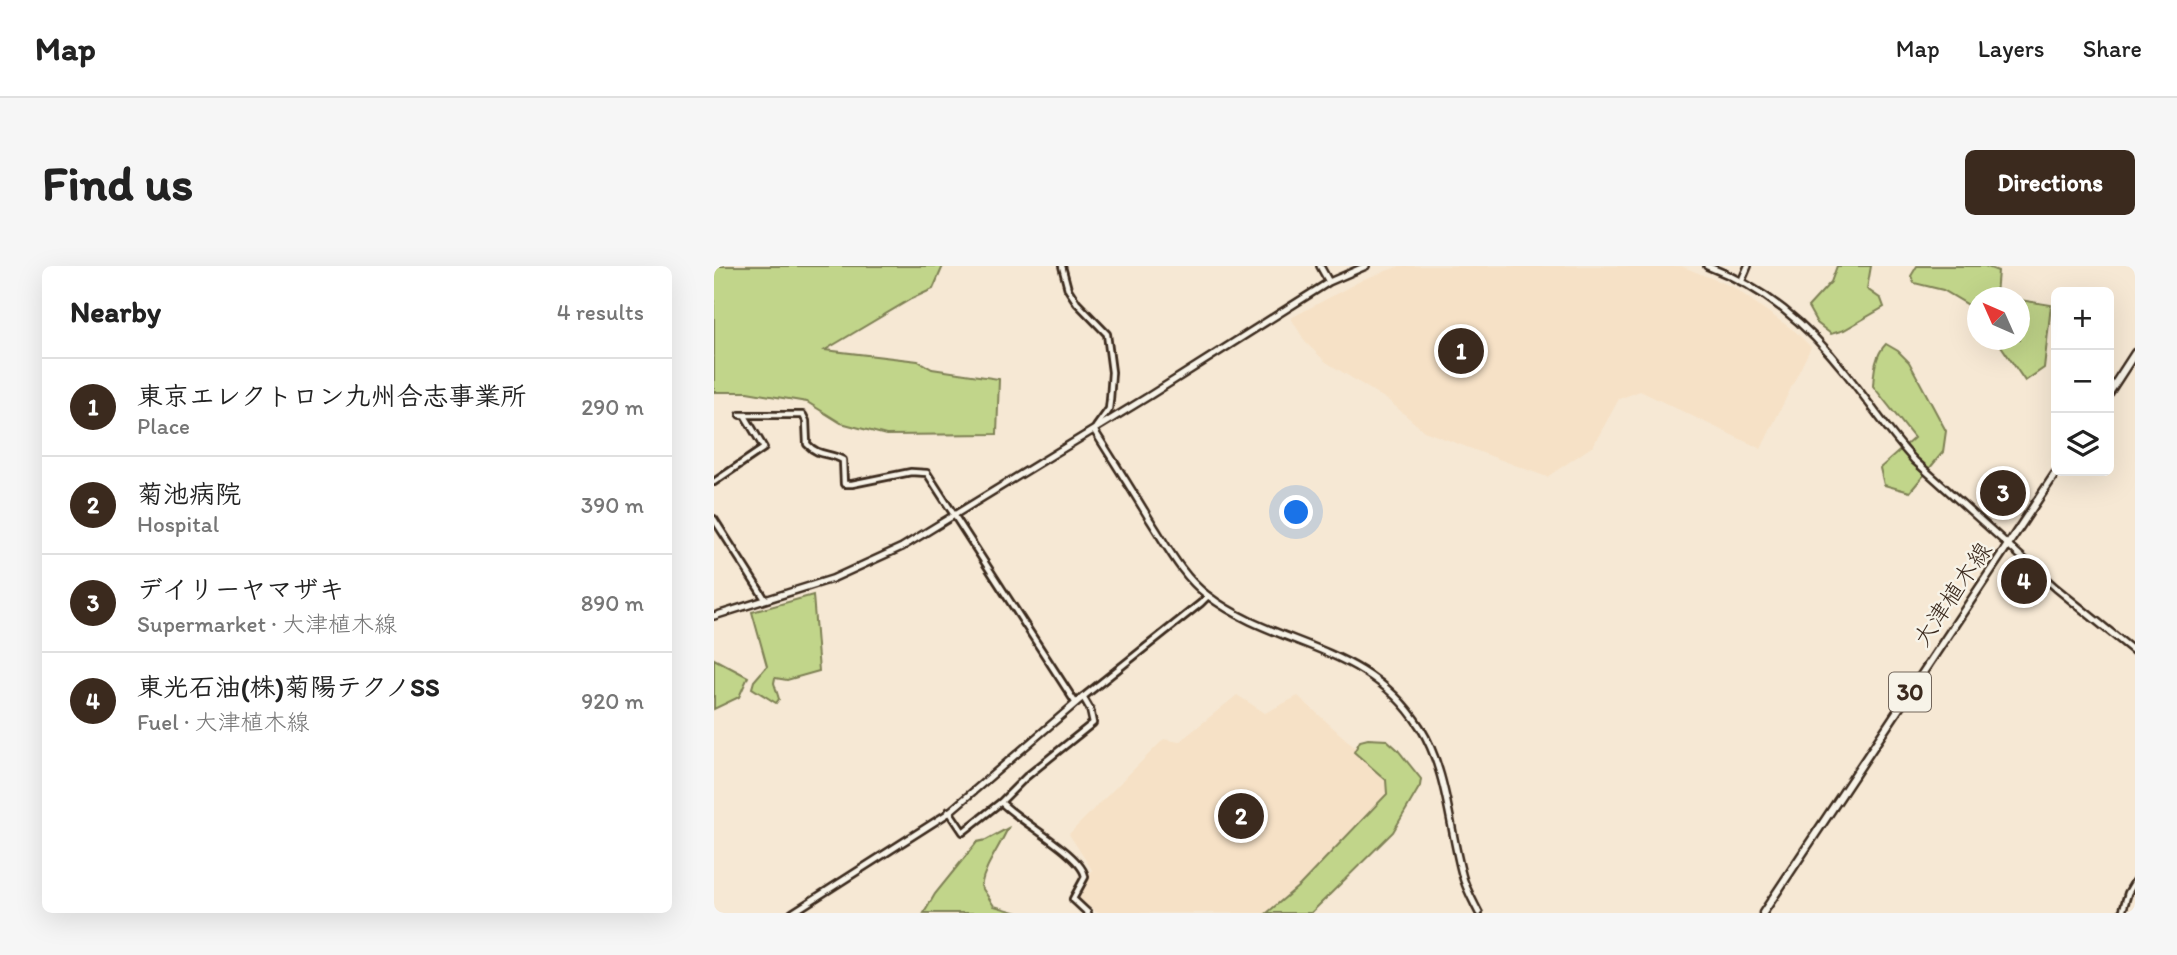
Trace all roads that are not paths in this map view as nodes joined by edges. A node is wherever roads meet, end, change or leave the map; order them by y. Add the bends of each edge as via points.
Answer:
1 (1062, 266) edge
2 (1320, 266) edge
3 (1366, 266) edge
4 (1707, 266) edge
5 (1748, 266) edge
6 (1742, 280) junction
7 (1329, 282) junction
8 (2135, 354) edge
9 (2114, 386) edge
10 (1094, 430) junction
11 (2054, 476) edge
12 (714, 482) edge
13 (955, 516) junction
14 (714, 519) edge
15 (2008, 545) junction
16 (1208, 596) junction
17 (765, 599) junction
18 (714, 616) edge
19 (2135, 653) edge
20 (1083, 697) junction
21 (1075, 702) junction
22 (1000, 802) junction
23 (949, 811) junction
24 (2135, 881) edge
25 (792, 913) edge
26 (1088, 913) edge
27 (1479, 913) edge
28 (1763, 913) edge
29 (2122, 913) edge

1 - 10 street via 1077,303 1107,334 1110,400
2 - 7 street
3 - 7 street
4 - 6 street
5 - 6 street
6 - 15 street via 1807,330 1906,451
7 - 10 street
8 - 9 main road
10 - 13 street
10 - 16 street via 1178,564
11 - 15 main road, 大津植木線 / 30
12 - 13 street via 764,448 742,415 803,415 807,444 815,453 843,460 844,484 927,473
13 - 17 street via 864,566
13 - 21 street
14 - 17 street
15 - 19 street
15 - 28 main road, 大津植木線 / 30
16 - 20 street
16 - 27 street via 1249,620 1360,668 1408,712 1432,751 1462,876
17 - 18 street
20 - 21 street
20 - 22 street via 1093,723
21 - 23 street
22 - 23 street via 963,832
22 - 26 street via 1081,865 1085,877 1073,900
23 - 25 street
24 - 29 street

